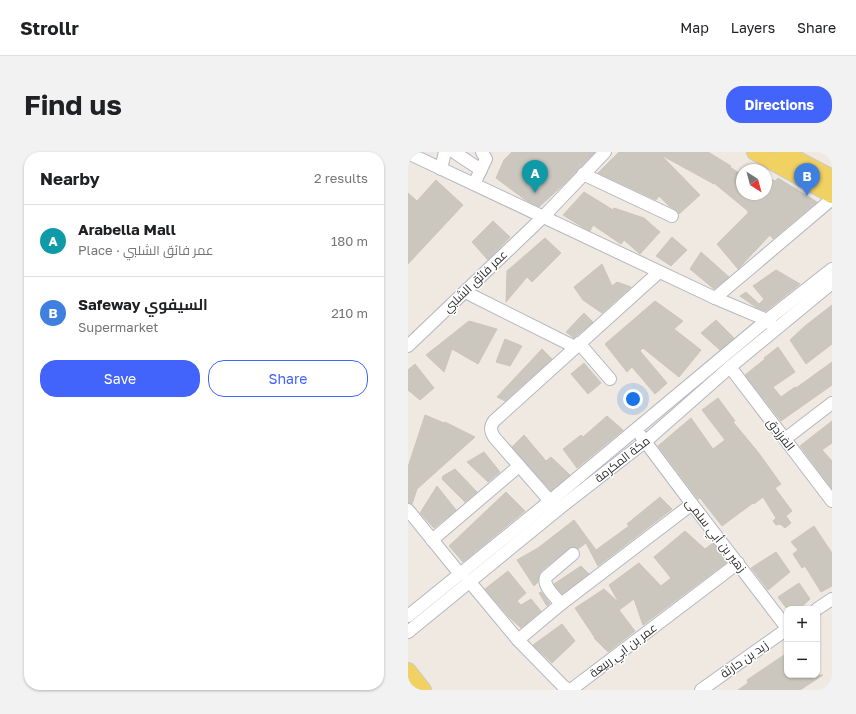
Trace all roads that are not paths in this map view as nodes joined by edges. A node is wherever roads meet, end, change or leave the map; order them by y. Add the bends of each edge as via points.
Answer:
1 (445, 152) edge
2 (454, 152) edge
3 (482, 152) edge
4 (605, 152) edge
5 (756, 152) edge
6 (783, 152) edge
7 (408, 153) edge
8 (441, 169) junction
9 (481, 170) junction
10 (583, 174) junction
11 (832, 178) edge
12 (474, 184) junction
13 (832, 195) edge
14 (832, 199) edge
15 (672, 216) dead end
16 (543, 217) junction
17 (832, 269) edge
18 (659, 272) junction
19 (832, 283) edge
20 (465, 292) junction
21 (715, 298) junction
22 (772, 324) junction
23 (409, 342) edge
24 (577, 345) junction
25 (730, 367) junction
26 (610, 378) dead end
27 (832, 403) edge
28 (636, 430) junction
29 (785, 439) junction
30 (646, 441) junction
31 (520, 466) junction
32 (550, 501) junction
33 (832, 501) edge
34 (692, 504) junction
35 (408, 510) edge
36 (432, 540) junction
37 (573, 554) dead end
38 (738, 563) junction
39 (465, 577) junction
40 (832, 599) edge
41 (561, 604) junction
42 (820, 607) edge
43 (408, 616) edge
44 (784, 624) edge
45 (784, 630) edge
46 (408, 632) edge
47 (518, 640) junction
48 (408, 670) edge
49 (423, 690) edge
50 (701, 690) edge

1 - 8 street
2 - 9 street
3 - 9 street via 486,159
4 - 10 street, عمر فائق الشلبي
5 - 13 main road
6 - 11 main road
7 - 8 street
8 - 12 street
9 - 12 street
10 - 15 street
10 - 16 street, عمر فائق الشلبي
12 - 16 street
14 - 21 street
16 - 18 street
16 - 20 street, عمر فائق الشلبي
17 - 22 street, مكة المكرمة
18 - 21 street
18 - 24 street
19 - 22 street, مكة المكرمة
20 - 23 street, عمر فائق الشلبي
20 - 24 street
21 - 22 street
22 - 25 street, مكة المكرمة
22 - 28 street, مكة المكرمة
24 - 26 street
24 - 31 street via 491,426 494,437
25 - 29 street, الفرزدق
25 - 30 street, مكة المكرمة
27 - 29 street
28 - 30 street, زهير بن أبي سلمى
28 - 32 street, مكة المكرمة
29 - 33 street, الفرزدق
30 - 34 street, زهير بن أبي سلمى
30 - 39 street, مكة المكرمة
31 - 32 street
31 - 36 street
32 - 39 street, مكة المكرمة
34 - 38 street, زهير بن أبي سلمى
34 - 41 street
35 - 36 street, عمر بن ابي ربيعة
36 - 39 street, عمر بن ابي ربيعة
37 - 41 street via 545,580 545,584
38 - 44 street, زهير بن أبي سلمى
38 - 47 street, عمر بن ابي ربيعة via 572,689 566,689
39 - 43 street, مكة المكرمة
39 - 46 street, مكة المكرمة
39 - 47 street, عمر بن ابي ربيعة
40 - 42 street
41 - 47 street
45 - 50 street, زيد بن حارثة
48 - 49 main road

